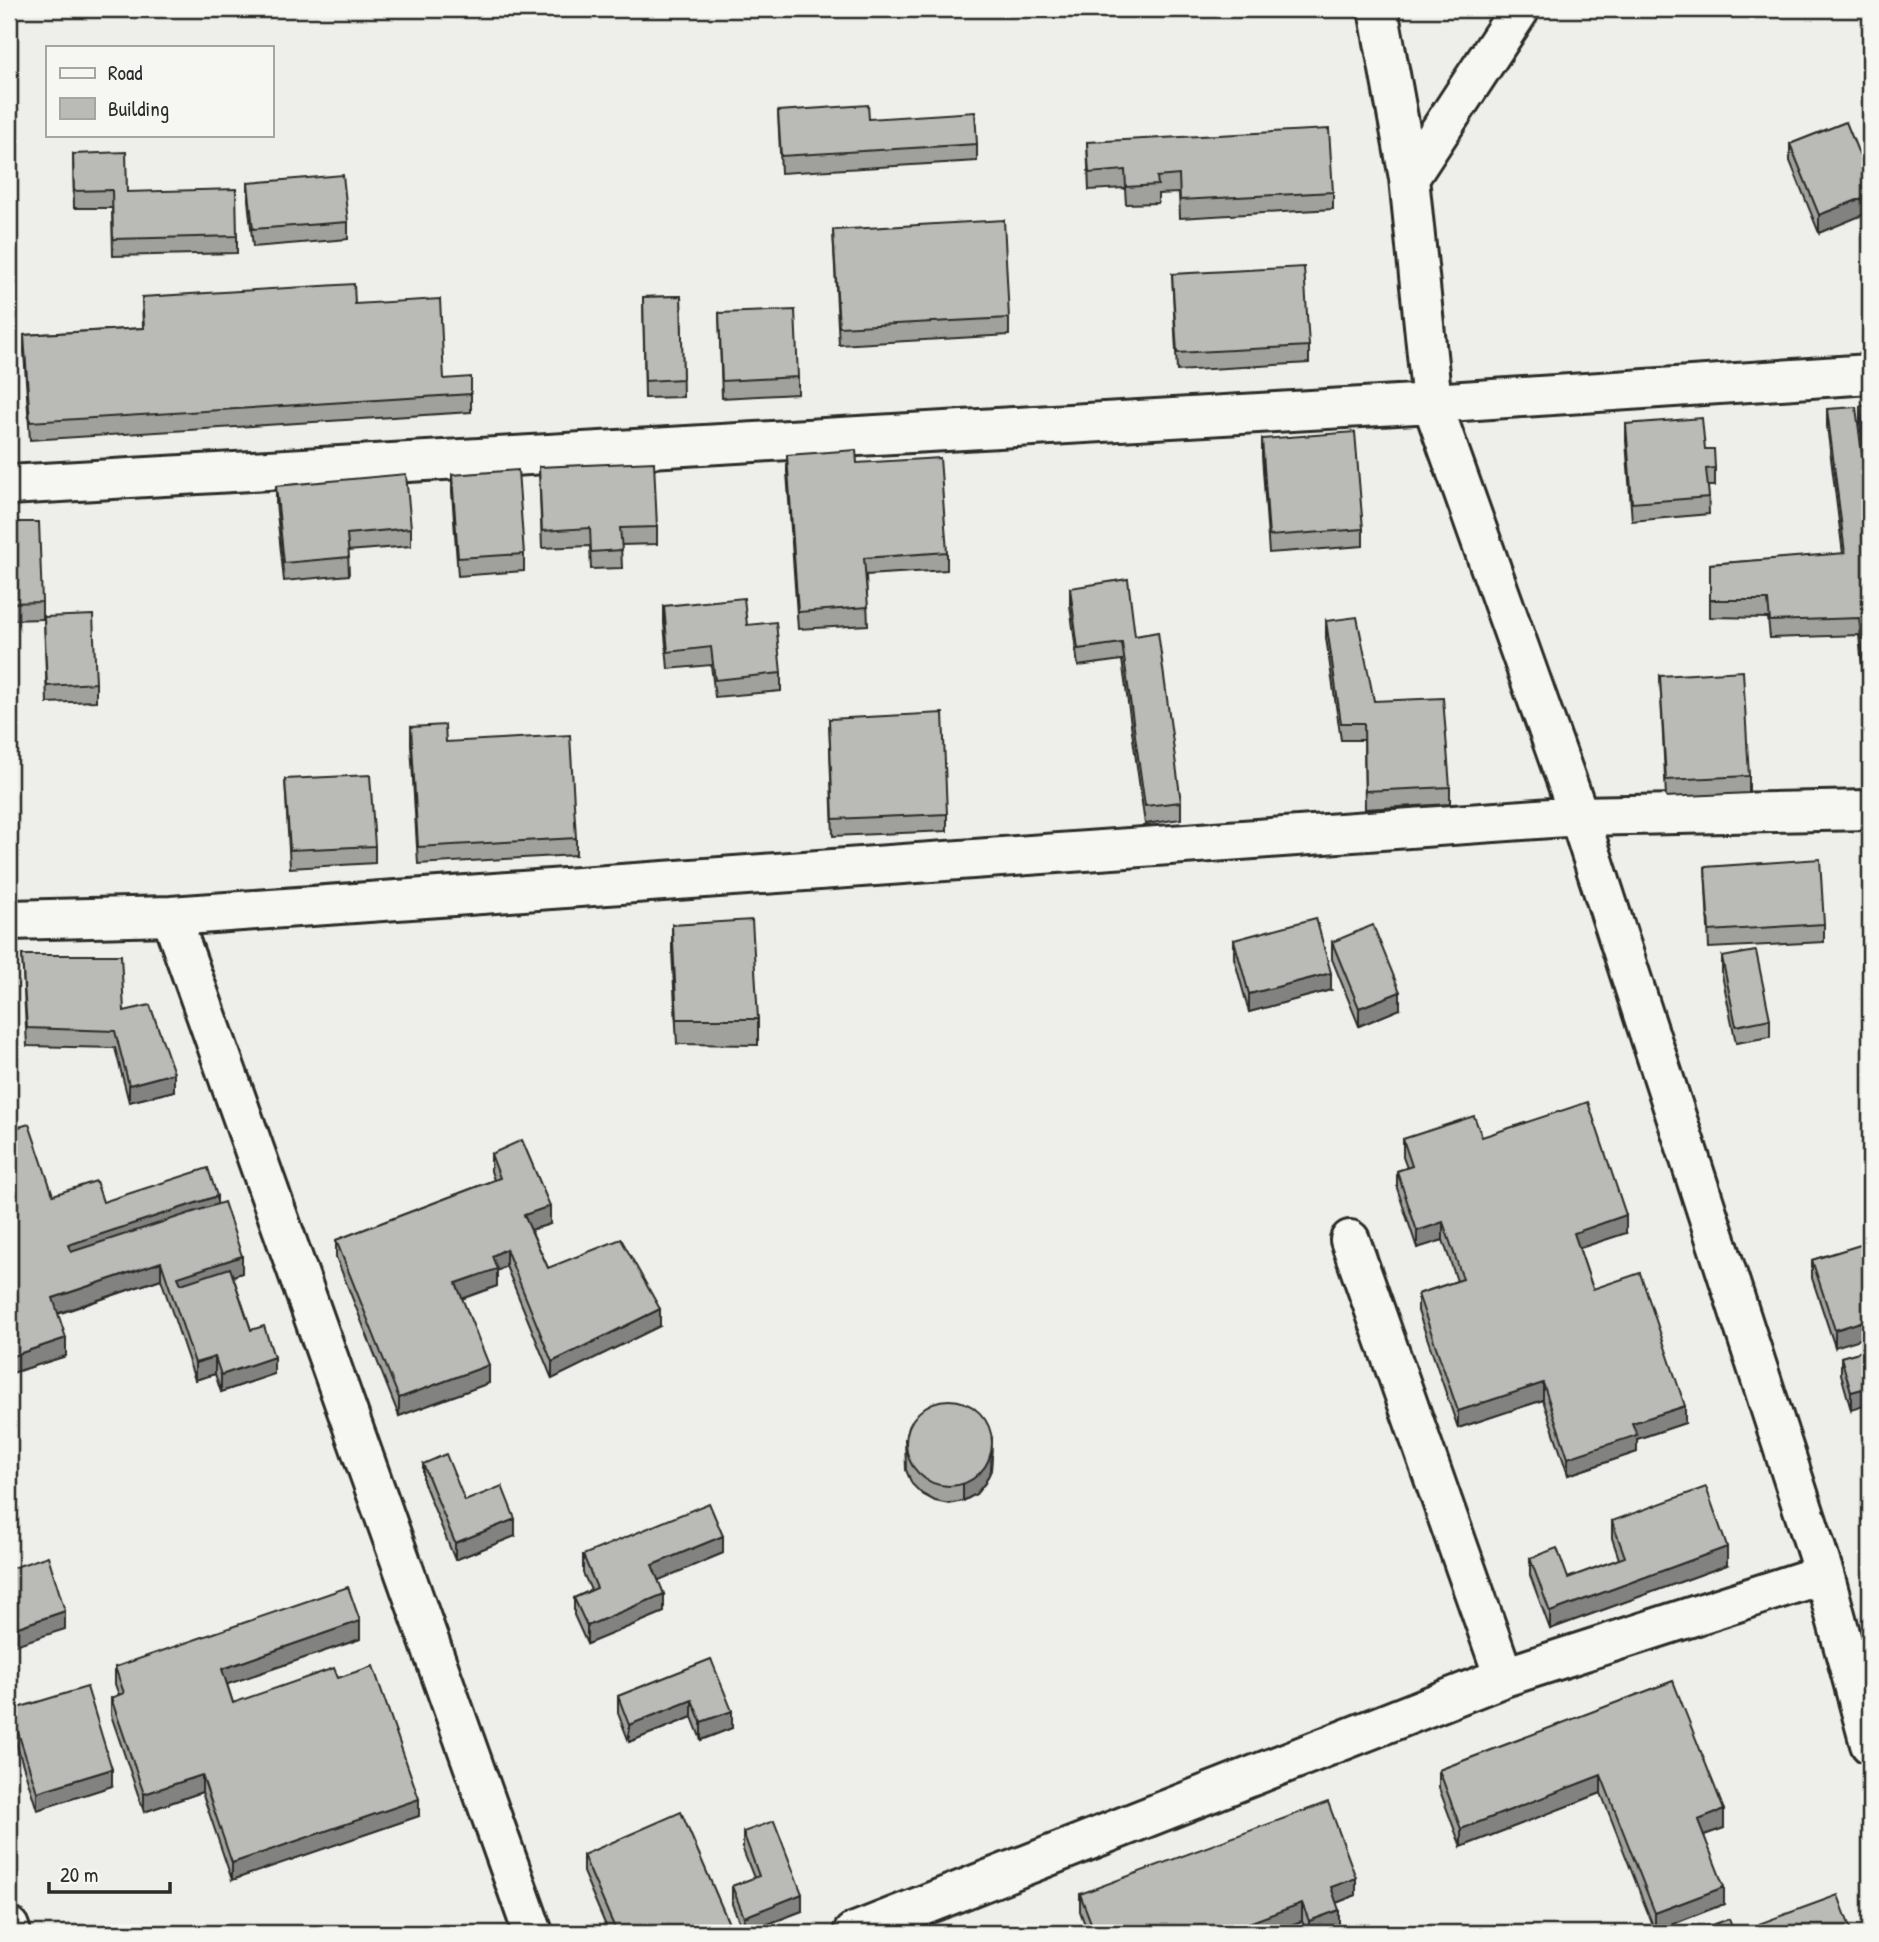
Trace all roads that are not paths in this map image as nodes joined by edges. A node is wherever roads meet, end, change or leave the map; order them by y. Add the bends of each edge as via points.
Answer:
1 (1378, 9) edge
2 (1520, 9) edge
3 (1409, 178) junction
4 (1870, 374) edge
5 (1433, 403) junction
6 (9, 485) edge
7 (1870, 810) edge
8 (1579, 816) junction
9 (171, 916) junction
10 (9, 920) edge
11 (1350, 1240) dead end
12 (1824, 1574) junction
13 (1504, 1677) junction
14 (1870, 1744) edge
15 (9, 1927) edge
16 (11, 1933) edge
17 (533, 1933) edge
18 (853, 1933) edge

1 - 3 street
2 - 3 street
3 - 5 street
4 - 5 street
5 - 6 street
5 - 8 street
7 - 8 street
8 - 9 street
8 - 12 street
9 - 10 street
9 - 17 street
11 - 13 street
12 - 13 street
12 - 14 street
13 - 18 street
15 - 16 street

